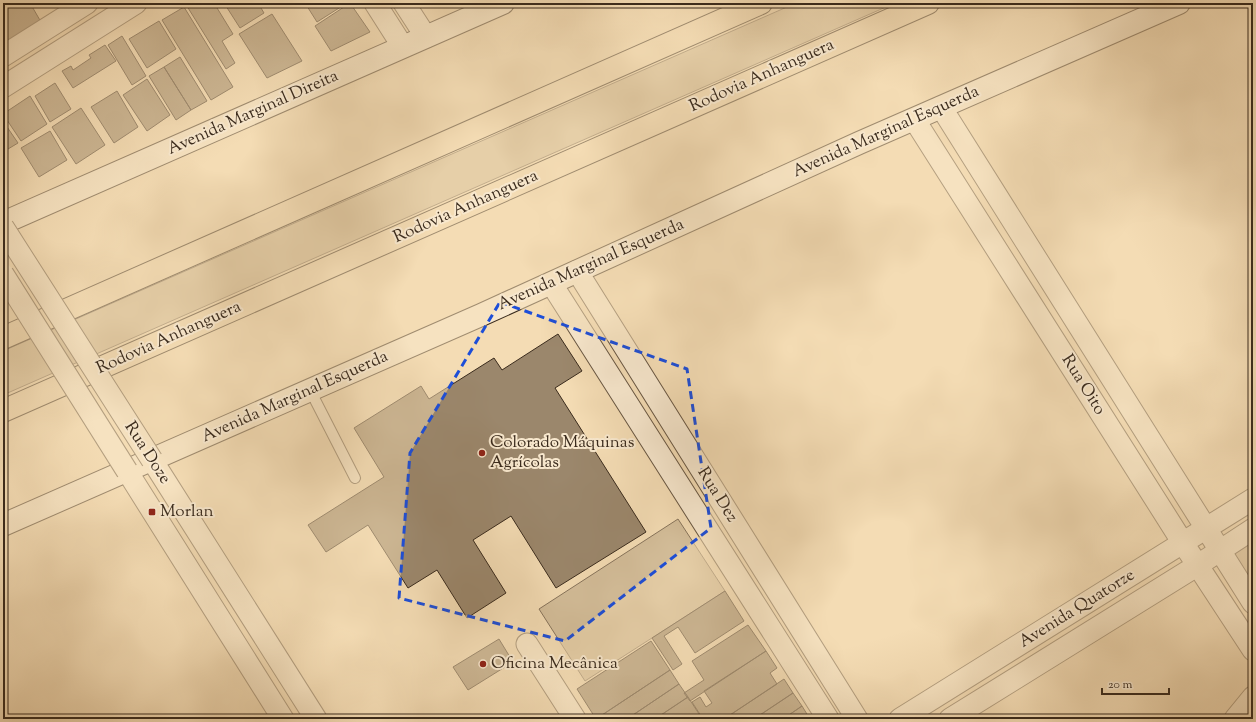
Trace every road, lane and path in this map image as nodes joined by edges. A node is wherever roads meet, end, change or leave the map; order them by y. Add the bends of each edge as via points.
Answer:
1 (87, 3) edge
2 (136, 3) edge
3 (375, 3) edge
4 (404, 3) edge
5 (503, 3) edge
6 (761, 3) edge
7 (928, 3) edge
8 (1179, 3) edge
9 (426, 37) junction
10 (403, 47) junction
11 (3, 56) edge
12 (3, 87) edge
13 (941, 107) junction
14 (914, 119) junction
15 (3, 223) edge
16 (3, 227) edge
17 (577, 271) junction
18 (3, 274) edge
19 (551, 283) junction
20 (3, 338) edge
21 (310, 390) junction
22 (3, 410) edge
23 (152, 460) junction
24 (127, 471) junction
25 (355, 478) dead end
26 (1253, 499) edge
27 (3, 526) edge
28 (1205, 529) junction
29 (1253, 529) edge
30 (1183, 543) junction
31 (1220, 550) junction
32 (1198, 565) junction
33 (1253, 604) edge
34 (527, 644) dead end
35 (1253, 650) edge
36 (1253, 697) edge
37 (283, 719) edge
38 (316, 719) edge
39 (575, 719) edge
40 (828, 719) edge
41 (857, 719) edge
42 (900, 719) edge
43 (950, 719) edge
44 (1235, 719) edge

1 - 11 street
2 - 12 street
3 - 10 street
4 - 9 street
5 - 9 main road, Avenida Marginal Direita
6 - 20 highway
7 - 22 highway, Rodovia Anhanguera
8 - 13 main road, Avenida Marginal Esquerda
9 - 10 main road, Avenida Marginal Direita
10 - 15 main road, Avenida Marginal Direita
13 - 14 main road, Avenida Marginal Esquerda
13 - 28 street, Rua Oito
14 - 17 main road, Avenida Marginal Esquerda
14 - 30 street, Rua Oito
16 - 23 street, Rua Doze, bridge
17 - 19 main road, Avenida Marginal Esquerda
17 - 41 street, Rua Dez
18 - 24 street, Rua Doze, bridge
19 - 21 main road, Avenida Marginal Esquerda
19 - 40 street, Rua Dez
21 - 23 main road, Avenida Marginal Esquerda
21 - 25 lane
23 - 24 main road, Avenida Marginal Esquerda
23 - 38 street, Rua Doze
24 - 27 main road, Avenida Marginal Esquerda
24 - 37 street, Rua Doze
26 - 28 street, Avenida Quatorze
28 - 30 street, Avenida Quatorze
28 - 31 street, Rua Oito
29 - 31 street, Avenida Quatorze
30 - 32 street, Rua Oito
30 - 42 street, Avenida Quatorze
31 - 32 street, Avenida Quatorze
31 - 33 street, Rua Oito
32 - 35 street, Rua Oito
32 - 43 street, Avenida Quatorze
34 - 39 street
36 - 44 street

